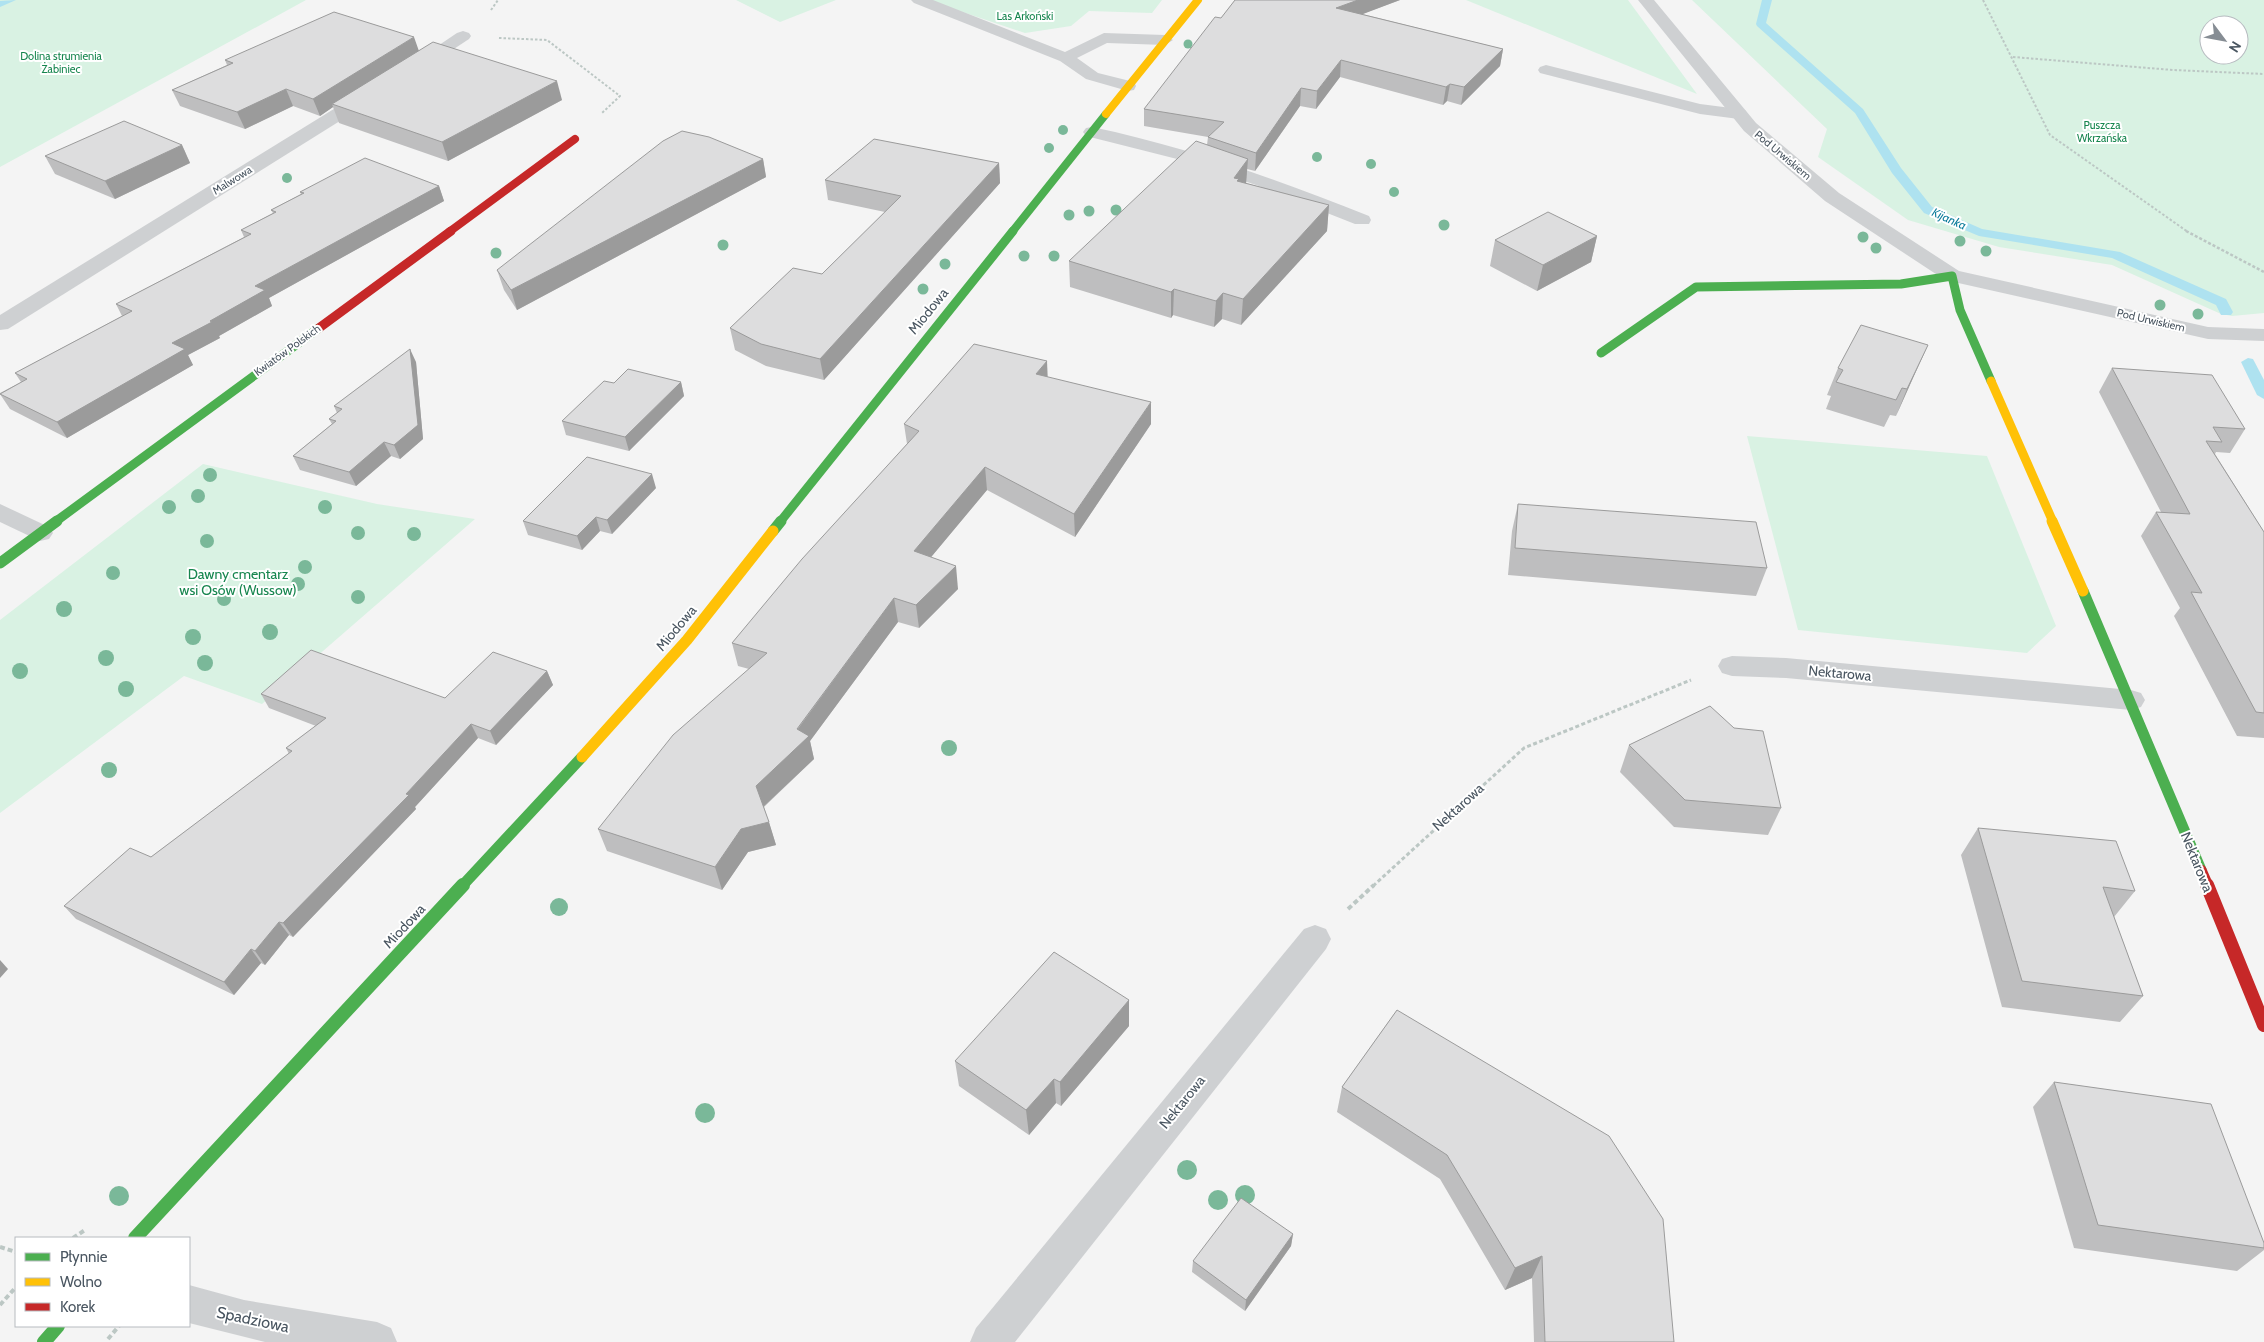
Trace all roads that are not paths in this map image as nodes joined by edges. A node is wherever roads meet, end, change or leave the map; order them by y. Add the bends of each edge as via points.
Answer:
1 (919, 0) edge
2 (1198, 0) edge
3 (1646, 0) edge
4 (463, 36) road end
5 (1165, 40) junction
6 (1066, 58) junction
7 (1546, 70) dead end
8 (404, 73) edge
9 (387, 83) edge
10 (1128, 86) junction
11 (1739, 114) junction
12 (1092, 132) junction
13 (575, 139) road end
14 (1362, 220) dead end
15 (1952, 276) junction
16 (0, 324) edge
17 (2264, 335) edge
18 (1601, 353) dead end
19 (0, 512) edge
20 (40, 532) junction
21 (0, 563) edge
22 (1732, 666) road end
23 (2131, 700) junction
24 (1315, 939) road end
25 (2264, 1025) edge
26 (136, 1237) edge
27 (190, 1304) edge
28 (57, 1327) edge
29 (44, 1342) edge
30 (377, 1342) edge
31 (990, 1342) edge

1 - 6 lane
2 - 5 street, Miodowa
3 - 11 street, Pod Urwiskiem
4 - 8 street
5 - 6 lane via 1104,38
5 - 10 street, Miodowa
6 - 10 lane via 1092,76
7 - 11 lane via 1700,109
9 - 16 street, Malwowa
10 - 12 street, Miodowa
11 - 15 street, Pod Urwiskiem via 1750,128 1832,197
12 - 14 lane via 1131,139 1272,184
12 - 26 street, Miodowa via 687,640 547,796
13 - 20 street, Kwiatów Polskich
15 - 17 street, Pod Urwiskiem via 2208,333
15 - 18 street, Pod Urwiskiem via 1901,284 1696,287
15 - 23 street, Nektarowa via 1960,310
19 - 20 street
20 - 21 street, Kwiatów Polskich
22 - 23 street, Nektarowa via 1786,668
23 - 25 street, Nektarowa
24 - 31 street, Nektarowa
27 - 30 street, Spadziowa via 244,1319
28 - 29 street

